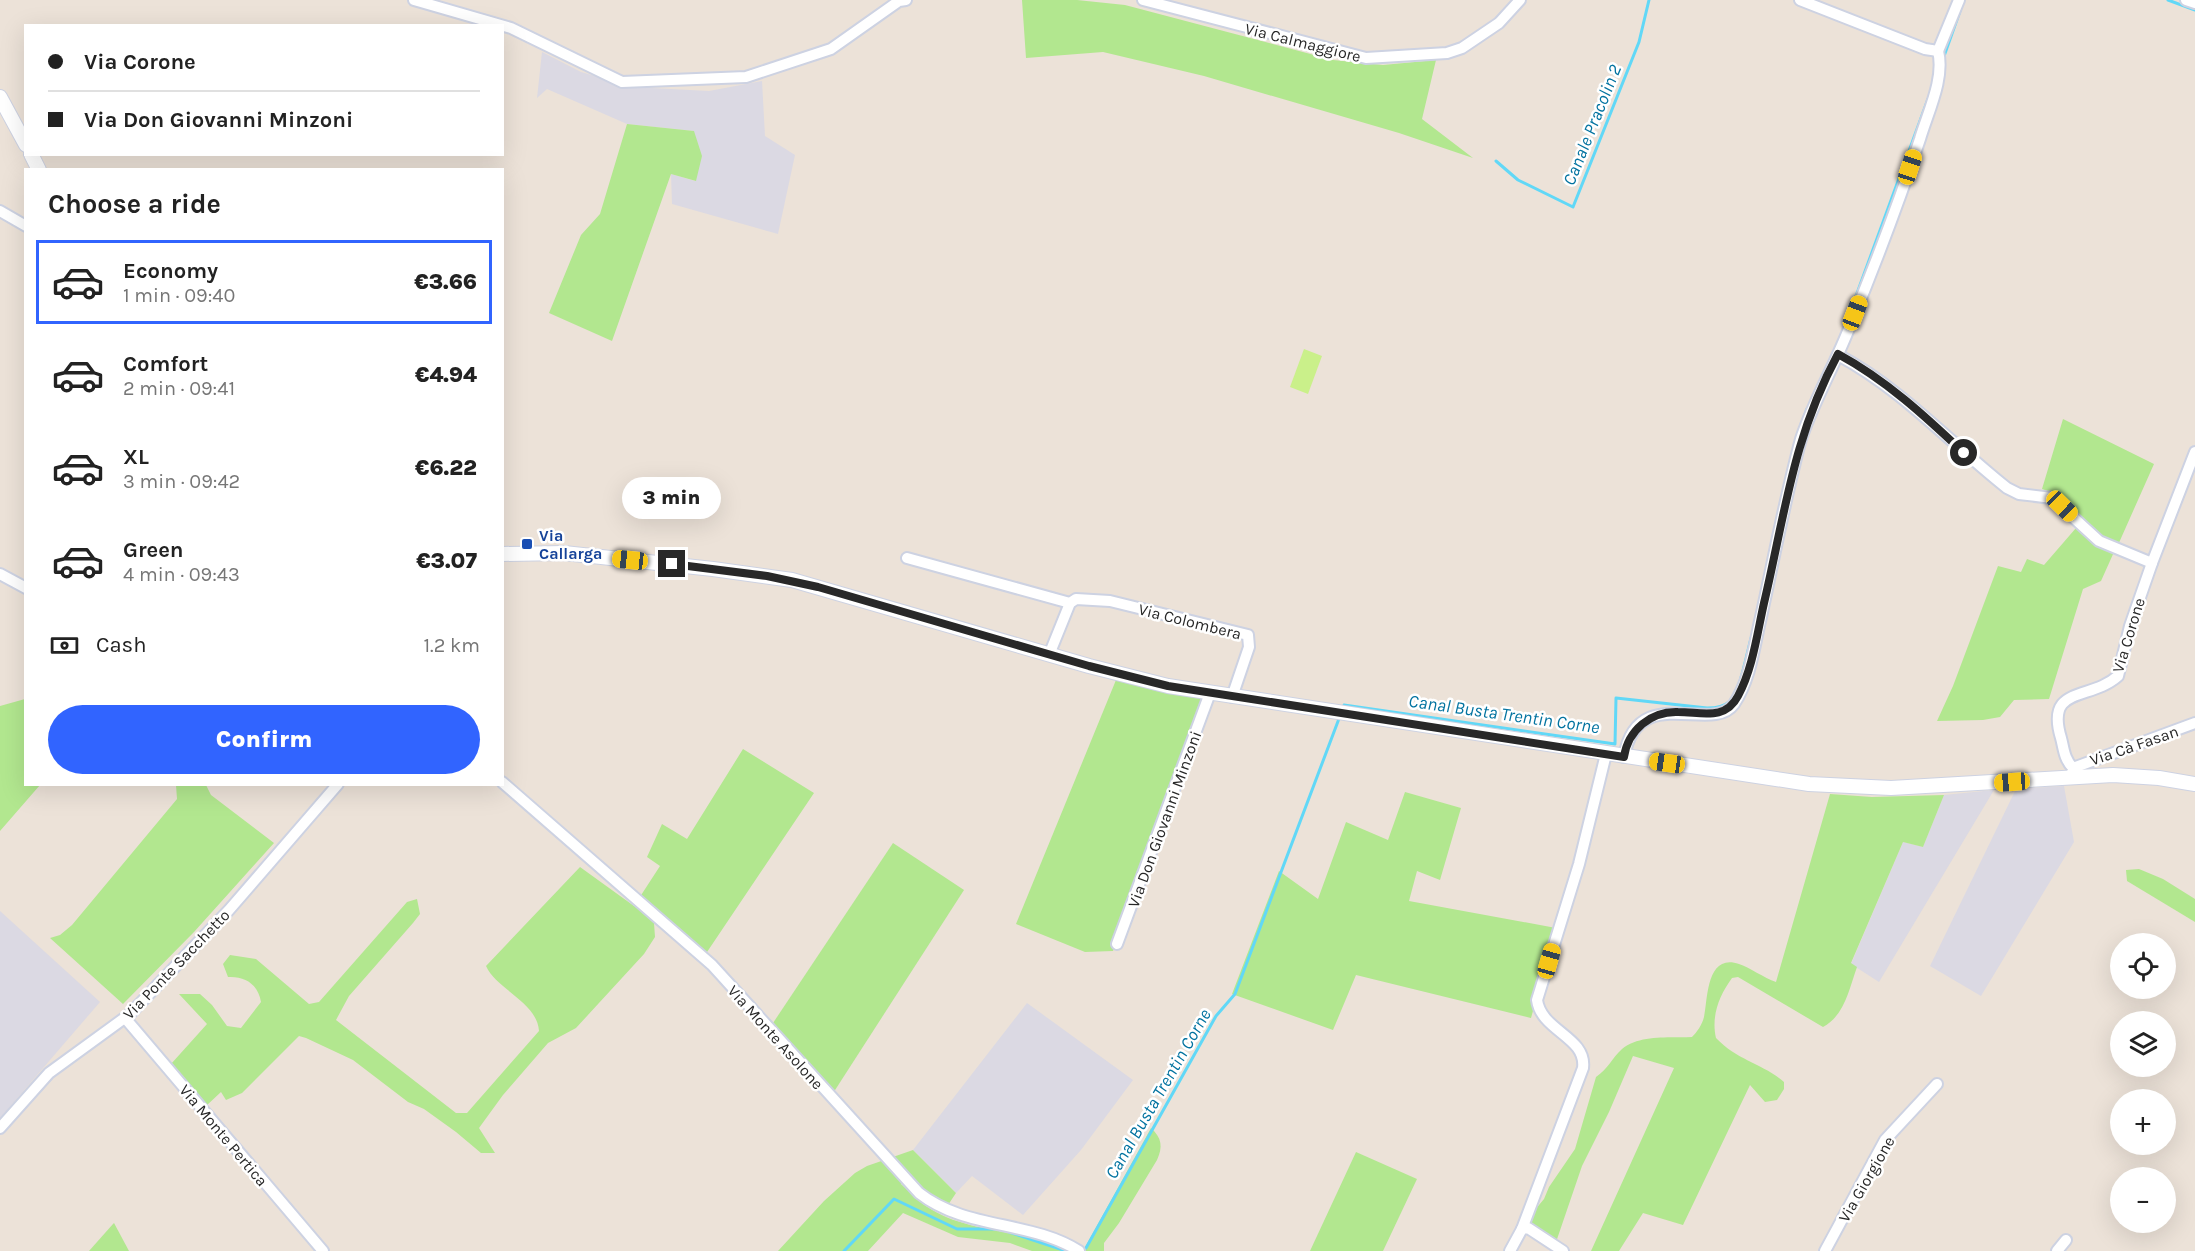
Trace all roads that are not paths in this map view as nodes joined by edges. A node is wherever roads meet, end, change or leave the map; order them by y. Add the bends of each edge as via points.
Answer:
1 (414, 0) edge
2 (906, 0) edge
3 (1143, 0) edge
4 (1520, 0) edge
5 (1800, 0) edge
6 (1959, 0) edge
7 (2186, 0) edge
8 (2195, 3) edge
9 (498, 24) edge
10 (504, 26) edge
11 (1938, 51) junction
12 (0, 97) edge
13 (24, 141) edge
14 (0, 211) edge
15 (24, 225) edge
16 (1838, 354) junction
17 (2195, 452) edge
18 (504, 554) edge
19 (907, 558) dead end
20 (2152, 563) junction
21 (0, 574) edge
22 (24, 587) edge
23 (1070, 603) junction
24 (1049, 655) junction
25 (1210, 693) junction
26 (1232, 697) junction
27 (2195, 723) edge
28 (1606, 754) junction
29 (1624, 757) junction
30 (2072, 773) junction
31 (504, 784) edge
32 (2195, 784) edge
33 (336, 786) edge
34 (1117, 944) dead end
35 (125, 1018) junction
36 (1937, 1084) dead end
37 (0, 1128) edge
38 (1522, 1229) junction
39 (2066, 1240) dead end
40 (1075, 1249) edge
41 (323, 1251) edge
42 (1510, 1251) edge
43 (1563, 1251) edge
44 (1826, 1251) edge
45 (2057, 1251) edge

1 - 9 street
2 - 10 street via 831,49 746,76 622,82
3 - 4 street, Via Calmaggiore via 1366,58 1462,48 1499,23
5 - 11 street via 1925,50
6 - 11 street
7 - 8 street
11 - 16 street via 1942,64 1904,187
12 - 13 street
14 - 15 street
16 - 20 street via 1899,395 2007,488 2019,494 2052,498 2099,541
16 - 29 street via 1821,385 1801,439 1753,653 1739,694 1732,707 1717,714 1677,711 1646,720 1630,735
17 - 20 street, Via Corone
18 - 24 street via 564,553 767,576 869,601
19 - 23 street, Via Colombera
20 - 30 street, Via Corone via 2118,676 2069,699 2058,709 2056,719
21 - 22 street
23 - 24 street
23 - 26 street, Via Colombera via 1076,599 1110,601 1248,634 1249,647
24 - 25 street via 1128,677
25 - 26 street
25 - 34 street, Via Don Giovanni Minzoni
26 - 28 street
27 - 30 street, Via Cà Fasan
28 - 29 street
28 - 38 street via 1579,864 1537,1000 1544,1019 1581,1050 1584,1068
29 - 30 street via 1863,788
30 - 32 street
31 - 40 street, Via Monte Asolone via 712,965 919,1193 955,1215 1042,1234
33 - 35 street, Via Ponte Sacchetto via 229,910
35 - 37 street, Via Ponte Sacchetto via 49,1073
35 - 41 street, Via Monte Pertica
36 - 44 street, Via Giorgione via 1885,1140
38 - 42 street
38 - 43 street via 1528,1228
39 - 45 street

